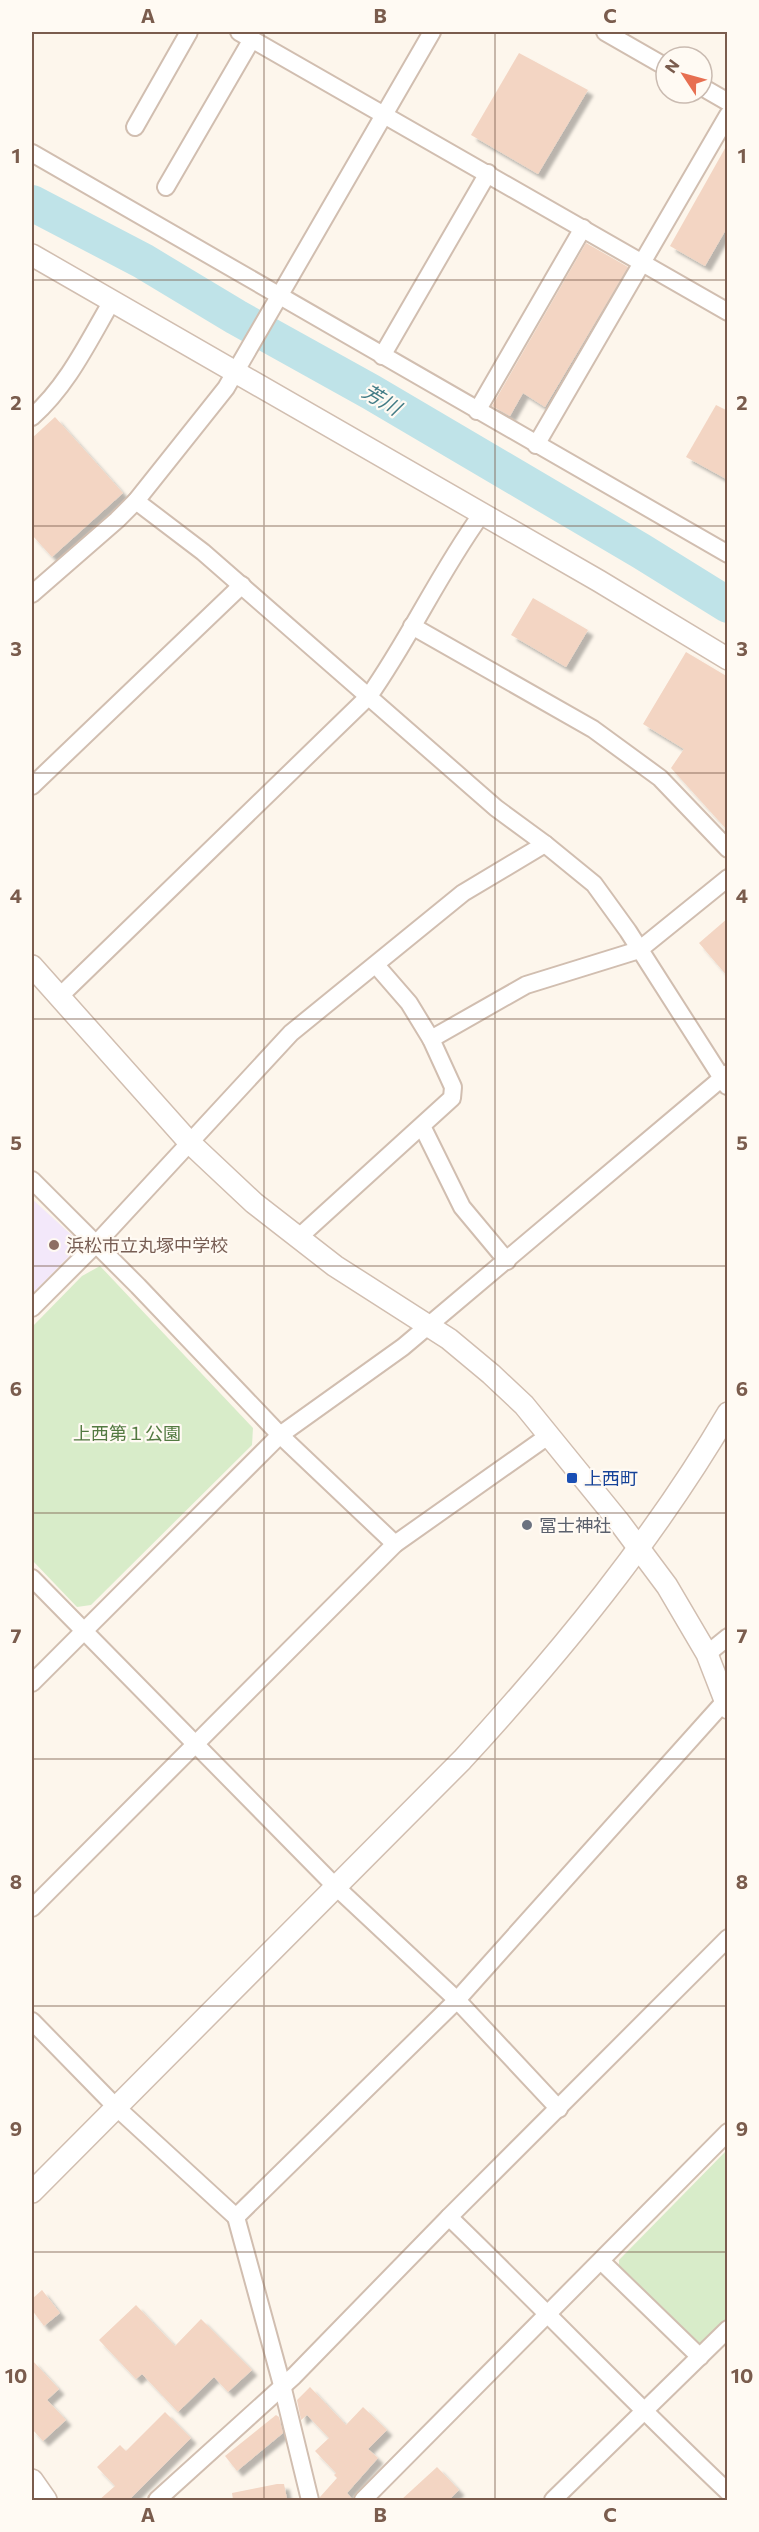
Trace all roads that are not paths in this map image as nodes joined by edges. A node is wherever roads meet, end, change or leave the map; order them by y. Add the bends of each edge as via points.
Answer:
1 (189, 32) edge
2 (432, 32) edge
3 (605, 32) edge
4 (245, 35) edge
5 (654, 60) edge
6 (714, 94) edge
7 (728, 102) edge
8 (385, 113) junction
9 (728, 115) edge
10 (135, 127) dead end
11 (32, 153) edge
12 (488, 173) junction
13 (166, 187) dead end
14 (583, 228) junction
15 (32, 255) edge
16 (642, 262) junction
17 (112, 301) junction
18 (277, 301) junction
19 (728, 312) edge
20 (382, 356) junction
21 (239, 366) junction
22 (477, 411) junction
23 (32, 417) edge
24 (536, 445) junction
25 (136, 501) junction
26 (481, 515) junction
27 (728, 554) edge
28 (242, 585) junction
29 (32, 594) edge
30 (412, 626) junction
31 (728, 659) edge
32 (369, 696) junction
33 (32, 786) edge
34 (545, 844) junction
35 (728, 849) edge
36 (728, 878) edge
37 (639, 950) junction
38 (376, 964) junction
39 (32, 966) edge
40 (60, 996) junction
41 (431, 1039) junction
42 (726, 1079) edge
43 (422, 1126) junction
44 (189, 1142) junction
45 (32, 1180) edge
46 (298, 1238) junction
47 (96, 1244) junction
48 (507, 1261) junction
49 (32, 1308) edge
50 (429, 1325) junction
51 (728, 1413) edge
52 (280, 1435) junction
53 (548, 1436) junction
54 (395, 1544) junction
55 (638, 1546) junction
56 (32, 1578) edge
57 (83, 1631) junction
58 (728, 1637) edge
59 (707, 1654) junction
60 (32, 1683) edge
61 (726, 1704) edge
62 (195, 1744) junction
63 (335, 1886) junction
64 (32, 1908) edge
65 (728, 1938) edge
66 (456, 2000) junction
67 (32, 2022) edge
68 (116, 2107) junction
69 (559, 2109) junction
70 (728, 2132) edge
71 (32, 2192) edge
72 (236, 2217) junction
73 (449, 2217) junction
74 (601, 2260) junction
75 (549, 2313) junction
76 (728, 2329) edge
77 (700, 2357) junction
78 (282, 2385) junction
79 (642, 2411) junction
80 (32, 2480) edge
81 (728, 2492) edge
82 (46, 2500) edge
83 (157, 2500) edge
84 (310, 2500) edge
85 (363, 2500) edge
86 (553, 2500) edge

1 - 10 street
2 - 8 street
3 - 5 street
4 - 8 street
4 - 13 street
6 - 7 street
8 - 12 street
8 - 18 street
9 - 16 street
11 - 18 street
12 - 14 street
12 - 20 street
14 - 16 street
14 - 22 street
15 - 17 street
16 - 19 street
16 - 24 street
17 - 21 street
17 - 23 street via 69,376
18 - 20 street
18 - 21 street
20 - 22 street
21 - 25 street via 226,388
21 - 26 street
22 - 24 street
24 - 27 street
25 - 28 street
25 - 29 street
26 - 30 street via 456,549
26 - 31 street
28 - 32 street
28 - 33 street
30 - 32 street
30 - 35 street via 593,729 660,778
32 - 34 street via 496,808
32 - 40 street
34 - 37 street via 594,884
34 - 38 street via 471,887
36 - 37 street
37 - 41 street via 526,985
37 - 42 street
38 - 41 street
38 - 44 street via 286,1038
39 - 40 street
40 - 44 street
41 - 43 street via 454,1092 448,1103
42 - 48 street
43 - 46 street
43 - 48 street via 462,1207
44 - 46 street
44 - 47 street
45 - 47 street
46 - 50 street
47 - 49 street
47 - 52 street
48 - 50 street
50 - 52 street
50 - 53 street via 491,1374 524,1405
51 - 55 street
52 - 54 street
52 - 57 street
53 - 54 street
53 - 55 street
54 - 62 street
55 - 59 street
55 - 63 street via 521,1695 462,1760
56 - 57 street
57 - 60 street
57 - 62 street
58 - 59 street
59 - 61 street
61 - 66 street
62 - 63 street
62 - 64 street
63 - 66 street
63 - 68 street
65 - 69 street
66 - 69 street
66 - 72 street
67 - 68 street
68 - 71 street
68 - 72 street
69 - 73 street
70 - 74 street
72 - 78 street
73 - 75 street
73 - 78 street
74 - 75 street
74 - 77 street
75 - 79 street
75 - 85 street
76 - 77 street
77 - 79 street
78 - 83 street
78 - 84 street
79 - 81 street
79 - 86 street
80 - 82 street

